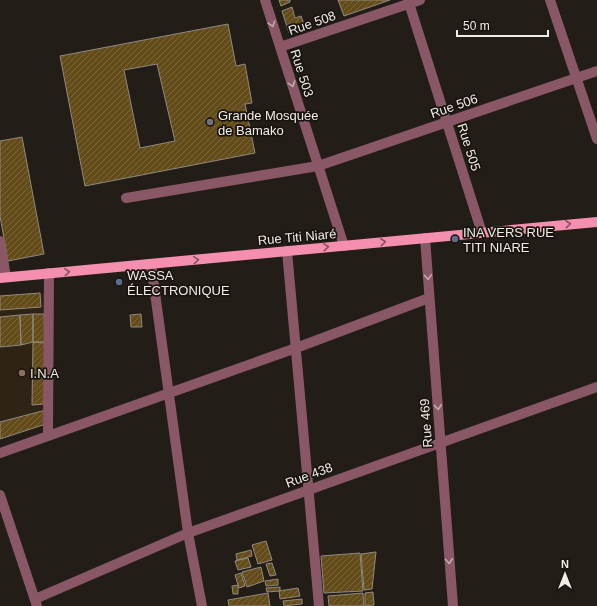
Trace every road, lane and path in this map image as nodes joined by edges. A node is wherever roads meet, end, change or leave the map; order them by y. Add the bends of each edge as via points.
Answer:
1 (264, 0) edge
2 (420, 0) edge
3 (550, 0) edge
4 (409, 2) edge
5 (280, 47) junction
6 (597, 71) edge
7 (577, 78) junction
8 (447, 122) junction
9 (597, 138) edge
10 (318, 166) junction
11 (126, 198) dead end
12 (597, 222) edge
13 (482, 233) junction
14 (425, 238) junction
15 (0, 240) edge
16 (344, 246) junction
17 (287, 251) junction
18 (151, 264) junction
19 (49, 273) junction
20 (3, 278) edge
21 (429, 298) junction
22 (296, 348) junction
23 (597, 387) edge
24 (169, 393) junction
25 (48, 435) junction
26 (441, 442) junction
27 (0, 453) edge
28 (309, 489) junction
29 (0, 495) edge
30 (188, 533) junction
31 (36, 602) edge
32 (202, 606) edge
33 (319, 606) edge
34 (453, 606) edge

1 -> 5 street, Rue 503
2 - 4 street, Rue 508
3 - 7 street
4 - 5 street, Rue 508
4 - 8 street, Rue 505
5 -> 10 street, Rue 503
6 - 7 street, Rue 506
7 - 8 street, Rue 506
7 - 9 street
8 - 10 street, Rue 506
8 - 13 street, Rue 505
10 - 11 street, Rue 506
10 - 16 street, Rue 503
13 -> 12 main road, Rue Titi Niaré
13 - 14 main road, Rue Titi Niaré
16 -> 14 main road, Rue Titi Niaré
14 -> 21 street, Rue 469
15 - 20 street
17 -> 16 main road, Rue Titi Niaré
18 -> 17 main road, Rue Titi Niaré
17 - 22 street
19 -> 18 main road, Rue Titi Niaré
18 - 24 street
19 - 20 main road, Rue Titi Niaré
19 - 25 street
21 - 22 street
21 -> 26 street, Rue 469
22 - 24 street
22 - 28 street
23 - 26 street, Rue 438
24 - 25 street
24 - 30 street
25 - 27 street
26 - 28 street, Rue 438
26 -> 34 street, Rue 469
28 - 30 street, Rue 438
28 - 33 street
29 - 31 street
30 - 31 street, Rue 438
30 - 32 street

